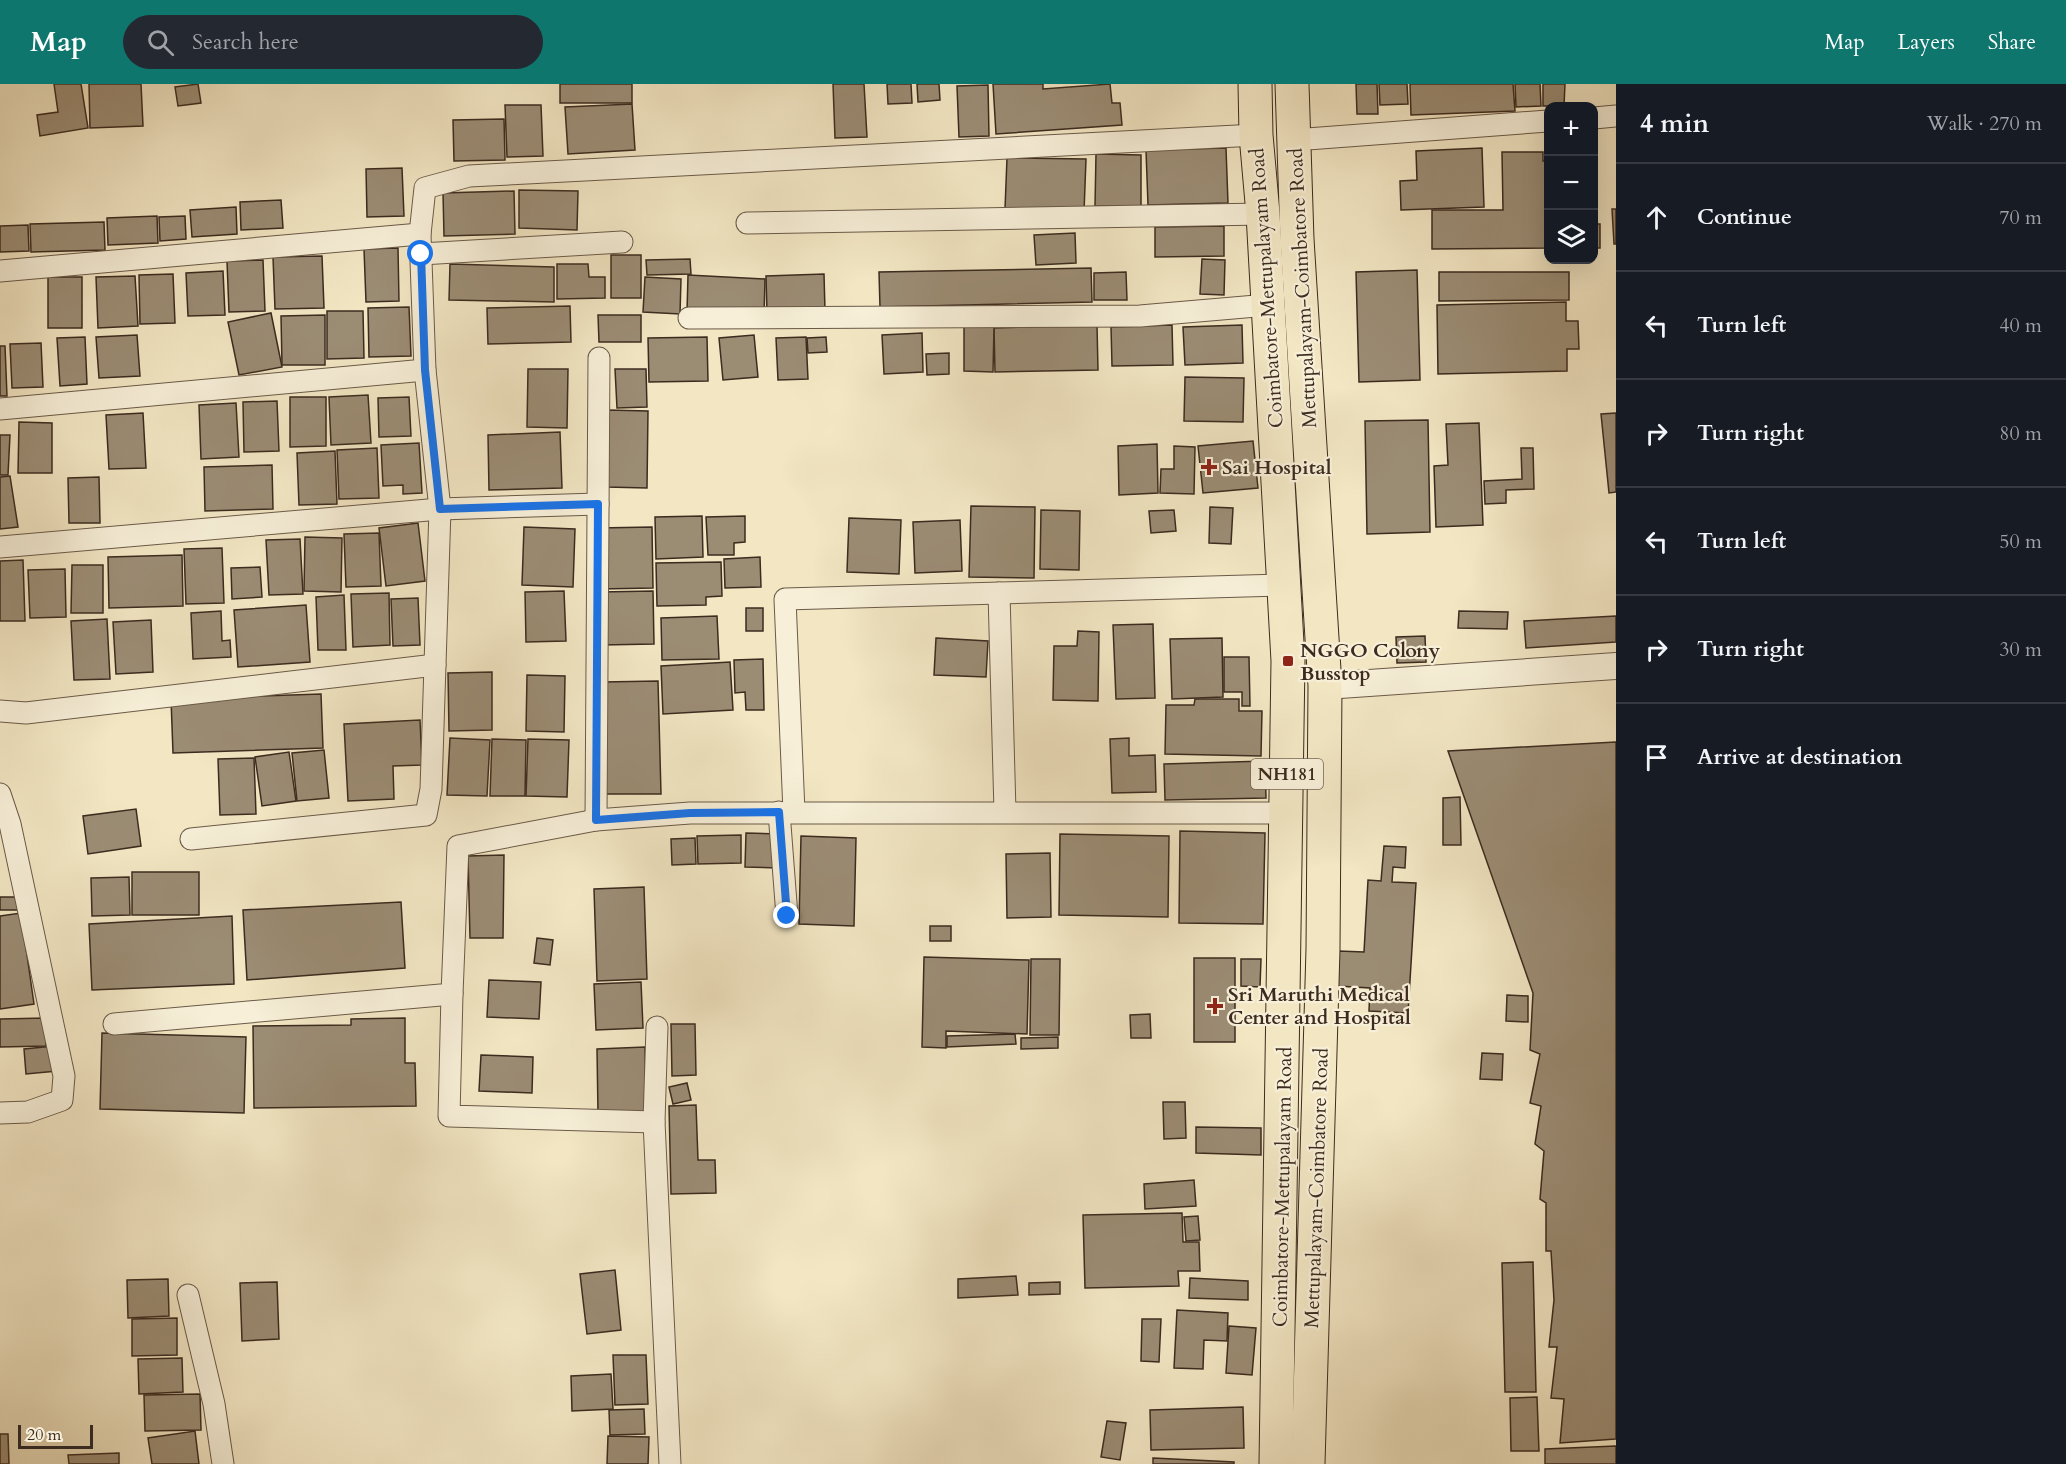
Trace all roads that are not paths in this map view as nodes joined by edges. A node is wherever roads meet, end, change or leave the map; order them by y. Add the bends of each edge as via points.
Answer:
1 (1255, 84) edge
2 (1292, 84) edge
3 (1616, 116) edge
4 (1598, 118) edge
5 (1544, 121) edge
6 (1256, 135) junction
7 (1293, 140) junction
8 (1263, 214) junction
9 (747, 223) dead end
10 (622, 242) dead end
11 (420, 244) junction
12 (0, 271) edge
13 (1268, 305) junction
14 (688, 318) dead end
15 (599, 358) dead end
16 (425, 370) junction
17 (0, 409) edge
18 (598, 504) junction
19 (440, 509) junction
20 (0, 547) edge
21 (1284, 585) junction
22 (999, 593) junction
23 (435, 665) junction
24 (1616, 666) edge
25 (1325, 686) junction
26 (1288, 688) junction
27 (0, 711) edge
28 (0, 794) edge
29 (786, 812) junction
30 (1005, 813) junction
31 (1287, 813) junction
32 (596, 820) junction
33 (191, 839) dead end
34 (787, 916) dead end
35 (452, 994) junction
36 (114, 1024) dead end
37 (657, 1027) dead end
38 (0, 1113) edge
39 (654, 1122) junction
40 (188, 1295) dead end
41 (223, 1464) edge
42 (670, 1464) edge
43 (1276, 1464) edge
44 (1308, 1464) edge

1 - 6 highway, Coimbatore-Mettupalayam Road / NH181
2 - 7 highway, Mettupalayam-Coimbatore Road / NH181
3 - 4 street
5 - 7 street
6 - 8 highway, Coimbatore-Mettupalayam Road / NH181
6 - 11 street via 469,176 425,188
7 - 25 highway, Mettupalayam-Coimbatore Road / NH181
8 - 9 street
8 - 13 highway, Coimbatore-Mettupalayam Road / NH181
10 - 11 street
11 - 12 street
11 - 16 street
13 - 14 street via 1140,316
13 - 21 highway, Coimbatore-Mettupalayam Road / NH181
15 - 18 street
16 - 17 street
16 - 19 street
18 - 19 street
18 - 32 street
19 - 20 street
19 - 23 street
21 - 22 street
21 - 26 highway, Coimbatore-Mettupalayam Road / NH181
22 - 29 street via 785,599
22 - 30 street
23 - 27 street via 26,712
23 - 33 street via 431,789 426,815
24 - 25 street
25 - 26 highway
25 - 44 highway, Mettupalayam-Coimbatore Road / NH181 via 1323,950
26 - 31 highway, Coimbatore-Mettupalayam Road / NH181
28 - 38 street via 10,824 64,1076 62,1100 28,1112
29 - 30 street
29 - 32 street via 690,813
29 - 34 street
30 - 31 street
31 - 43 highway, Coimbatore-Mettupalayam Road / NH181
32 - 35 street via 458,846
35 - 36 street
35 - 39 street via 449,1116
37 - 39 street
39 - 42 street
40 - 41 street via 214,1404

